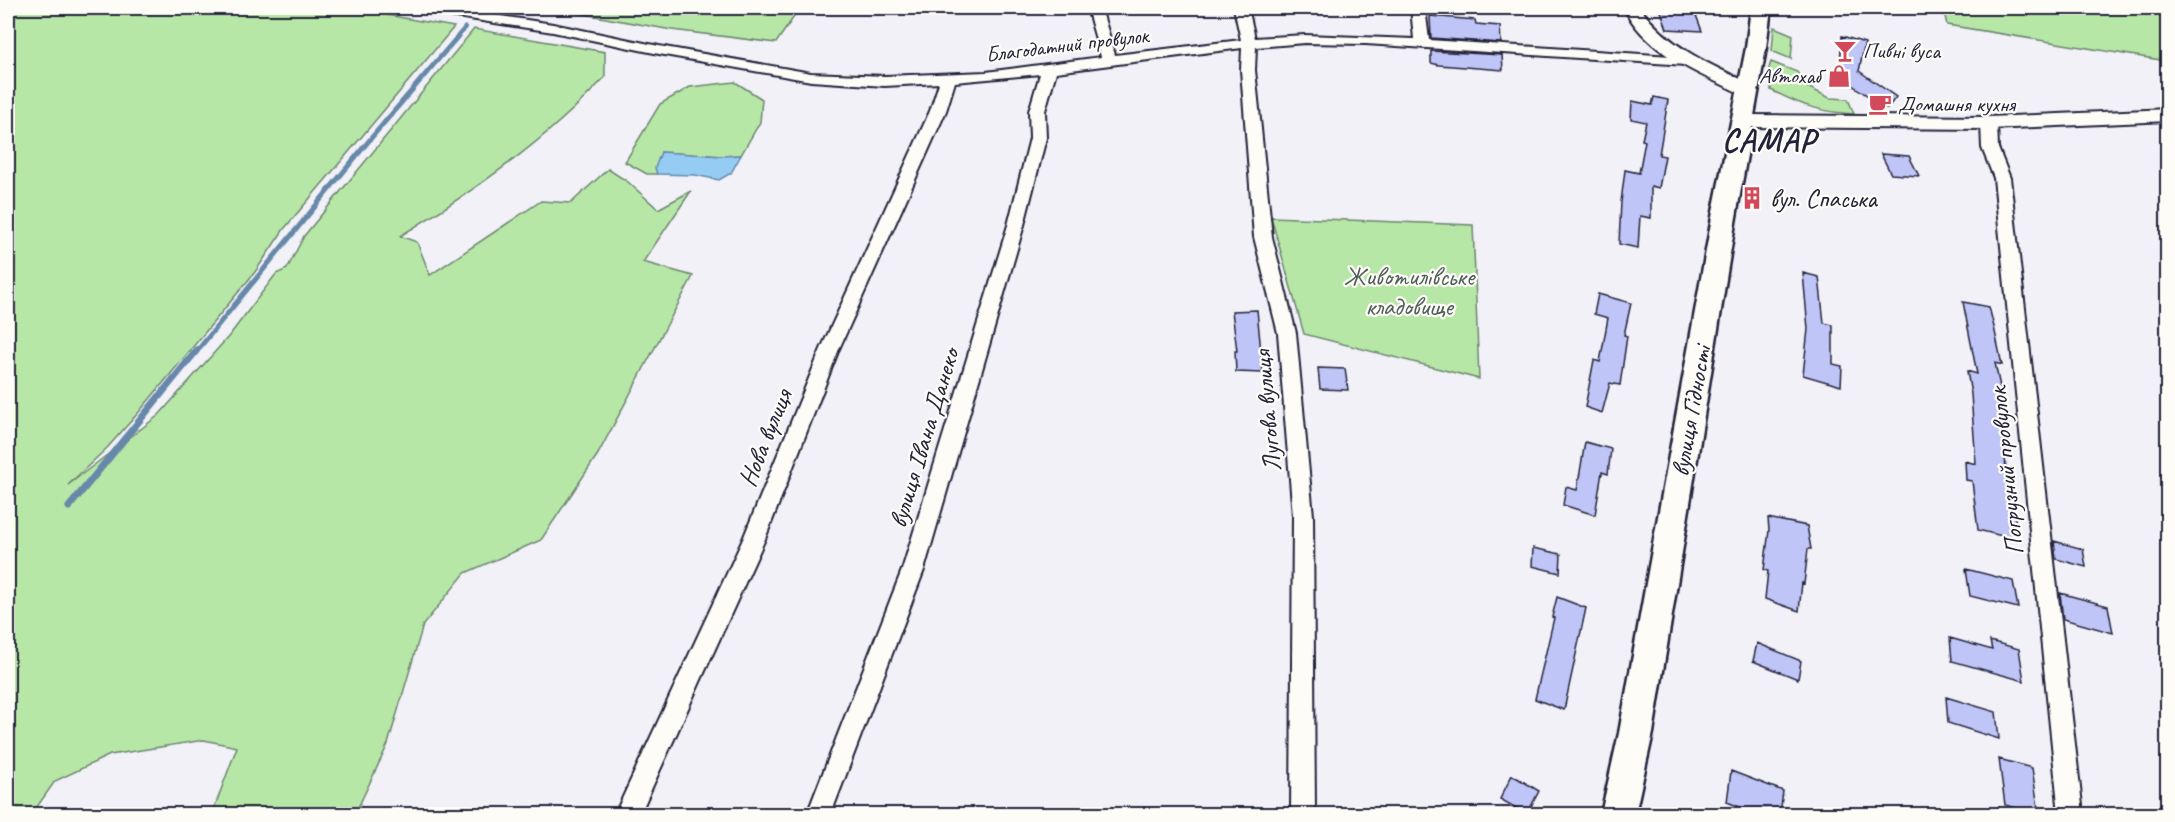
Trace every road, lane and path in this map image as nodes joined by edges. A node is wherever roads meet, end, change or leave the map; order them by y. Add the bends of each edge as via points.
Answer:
1 (425, 8) edge
2 (1094, 8) edge
3 (1241, 8) edge
4 (1418, 8) edge
5 (1632, 8) edge
6 (1761, 8) edge
7 (1249, 43) junction
8 (1422, 43) junction
9 (1686, 61) junction
10 (1110, 62) junction
11 (1049, 69) junction
12 (948, 79) junction
13 (1749, 90) junction
14 (2168, 115) edge
15 (1741, 121) junction
16 (1989, 123) junction
17 (627, 814) edge
18 (819, 814) edge
19 (1303, 814) edge
20 (1618, 814) edge
21 (2071, 814) edge

1 - 12 street, Благодатний провулок via 811,77
2 - 10 street
3 - 7 street, Лугова вулиця
4 - 8 street
5 - 9 street via 1655,39
6 - 13 main road, вулиця Гідності
7 - 8 street, Благодатний провулок via 1305,39
7 - 10 street, Благодатний провулок
7 - 19 street, Лугова вулиця via 1263,237 1287,333 1303,516
8 - 9 street, Благодатний провулок
9 - 13 street
10 - 11 street, Благодатний провулок
11 - 12 street, Благодатний провулок
11 - 18 street, вулиця Івана Данеко via 1037,111 1038,138 1016,225 913,570
12 - 17 street, Нова вулиця via 938,111 830,349 754,539
13 - 15 main road, вулиця Гідності
14 - 16 street
15 - 16 street
15 - 20 main road, вулиця Гідності via 1638,722
16 - 21 street, Погрузний провулок via 1990,148 2001,178

